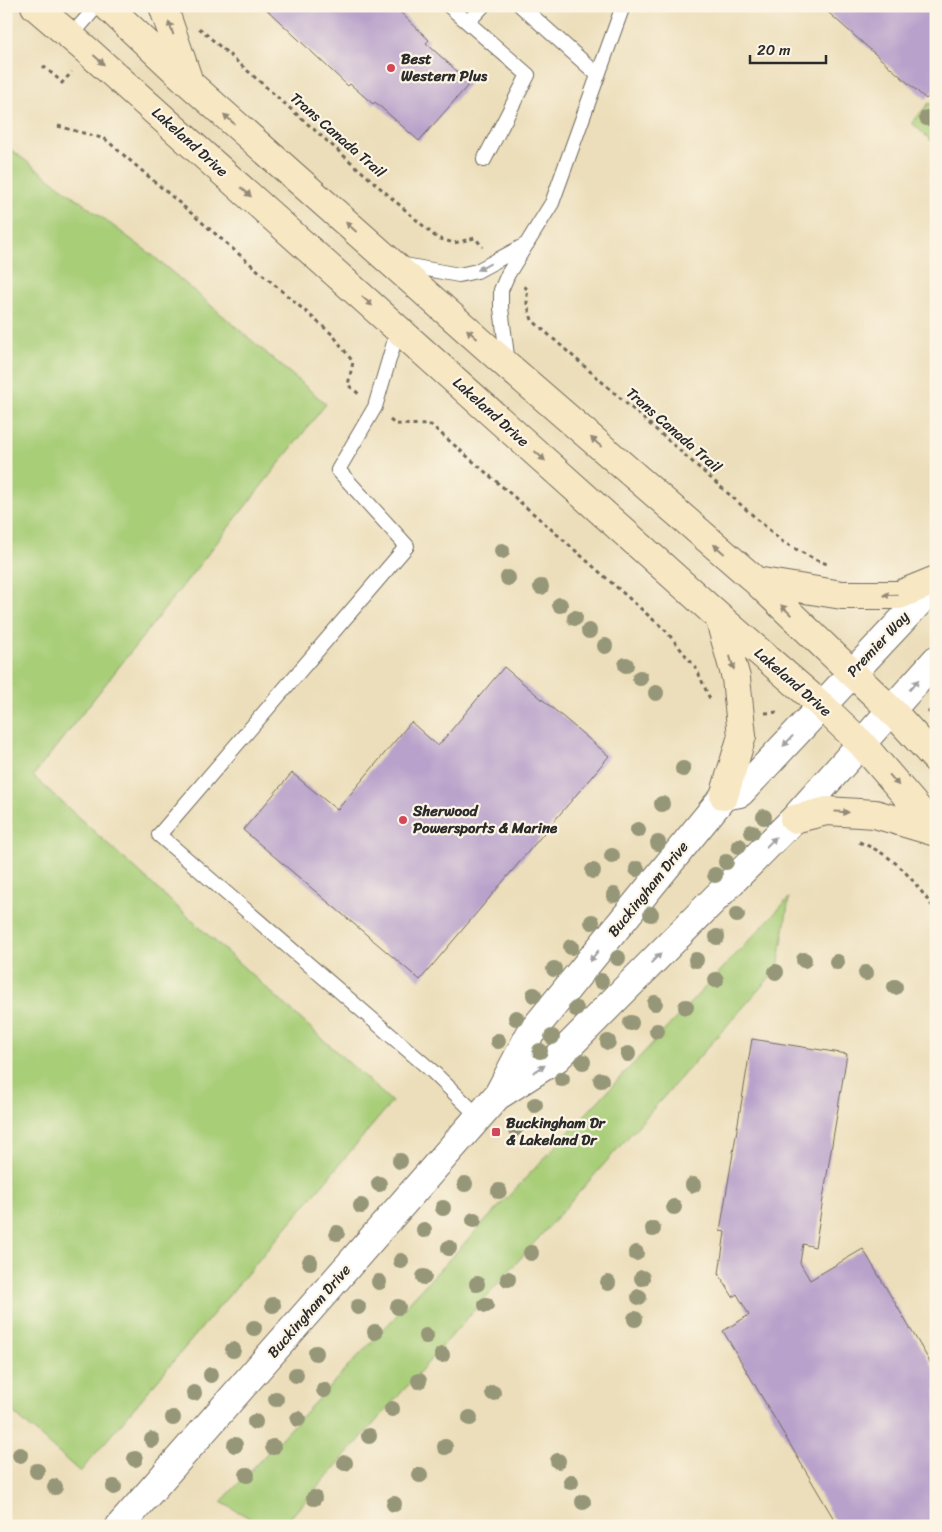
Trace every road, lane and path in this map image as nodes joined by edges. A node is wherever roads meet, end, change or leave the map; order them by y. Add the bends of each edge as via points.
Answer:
1 (98, 6) edge
2 (107, 6) edge
3 (163, 6) edge
4 (449, 6) edge
5 (482, 6) edge
6 (520, 6) edge
7 (623, 6) edge
8 (39, 8) edge
9 (195, 20) dead end
10 (468, 22) junction
11 (71, 36) junction
12 (43, 66) dead end
13 (73, 71) dead end
14 (598, 75) junction
15 (189, 83) junction
16 (58, 126) dead end
17 (484, 160) dead end
18 (527, 244) junction
19 (486, 250) dead end
20 (392, 263) junction
21 (521, 284) dead end
22 (398, 329) junction
23 (509, 367) junction
24 (375, 407) junction
25 (831, 565) dead end
26 (756, 581) junction
27 (936, 582) edge
28 (718, 617) junction
29 (936, 660) edge
30 (851, 673) junction
31 (712, 704) dead end
32 (821, 704) junction
33 (892, 711) junction
34 (862, 744) junction
35 (936, 759) edge
36 (724, 796) junction
37 (794, 819) junction
38 (936, 831) edge
39 (859, 842) dead end
40 (936, 911) edge
41 (498, 1095) junction
42 (479, 1117) junction
43 (120, 1526) edge

1 - 11 lane
2 - 15 main road
15 -> 3 main road
4 - 10 lane
5 - 10 lane
6 - 14 lane
7 - 14 lane
8 - 11 main road, Lakeland Drive
9 - 19 path, Trans Canada Trail via 198,27 437,238 454,243 475,238
10 - 17 lane via 528,75
11 -> 22 main road, Lakeland Drive
12 - 13 path via 62,84
14 - 18 lane via 552,203
20 -> 15 main road
16 - 24 path via 105,139 334,335 353,362 348,385
18 -> 20 lane via 477,271 459,275
18 - 23 lane via 501,290
23 -> 20 main road
21 - 25 path, Trans Canada Trail via 527,289 532,320 783,542
22 - 24 lane
22 -> 28 main road, Lakeland Drive
26 -> 23 main road
24 - 31 path via 395,424 431,425 542,521 666,631 696,668
24 - 42 lane via 338,470 407,546 159,835 432,1071
27 -> 26 main road via 900,595 842,595
30 -> 26 main road
27 - 30 street, Premier Way
28 - 32 main road, Lakeland Drive
28 -> 36 main road via 736,678 742,736
33 -> 29 street
30 - 32 street, Premier Way
30 - 33 main road
32 - 34 main road, Lakeland Drive
32 -> 36 street, Buckingham Drive via 740,793
33 - 34 street
33 - 35 main road
34 - 37 street, Buckingham Drive
34 -> 38 main road, Lakeland Drive
36 -> 41 street, Buckingham Drive via 530,1034
37 -> 38 main road via 827,811 875,814
41 -> 37 street, Buckingham Drive via 557,1058
39 - 40 path via 874,848 906,870
41 - 42 street, Buckingham Drive
42 - 43 street, Buckingham Drive

